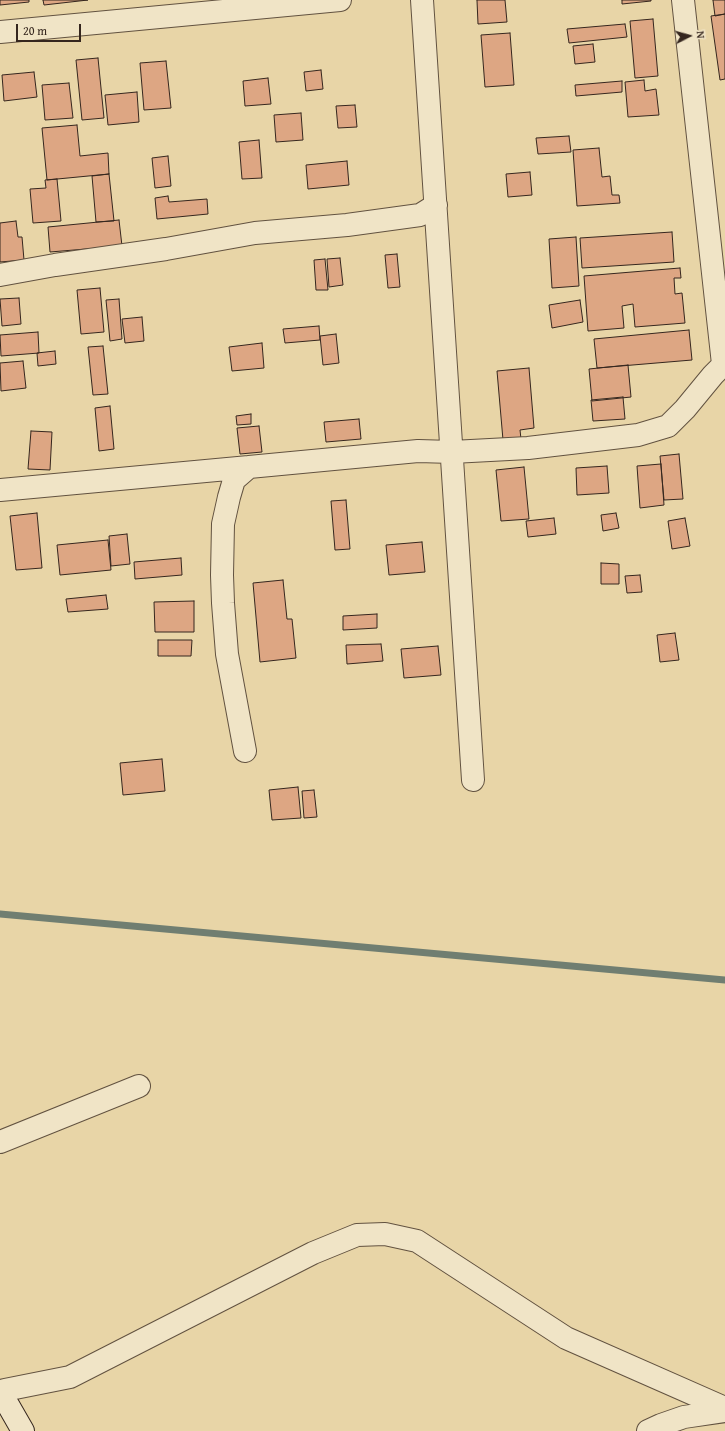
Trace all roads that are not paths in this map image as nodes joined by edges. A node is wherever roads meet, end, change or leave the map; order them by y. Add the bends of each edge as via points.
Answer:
1 (340, 0) edge
2 (422, 0) edge
3 (683, 0) edge
4 (0, 32) edge
5 (436, 205) junction
6 (0, 275) edge
7 (724, 365) edge
8 (452, 452) junction
9 (249, 467) junction
10 (0, 490) edge
11 (245, 751) dead end
12 (473, 780) dead end
13 (139, 1086) dead end
14 (0, 1142) edge
15 (0, 1391) edge
16 (725, 1410) edge
17 (23, 1431) edge
18 (648, 1431) edge

1 - 4 street
2 - 5 street
3 - 7 street
5 - 6 street via 420,215 347,225 255,232 166,250
5 - 8 street
7 - 8 street via 668,426 638,435 528,448
8 - 9 street via 418,451
8 - 12 street
9 - 10 street
9 - 11 street via 234,480 229,497 223,524 222,576 226,654
13 - 14 street
15 - 16 street via 70,1377 314,1253 357,1235 385,1234 417,1241 566,1338
15 - 17 street
16 - 18 street via 684,1417

